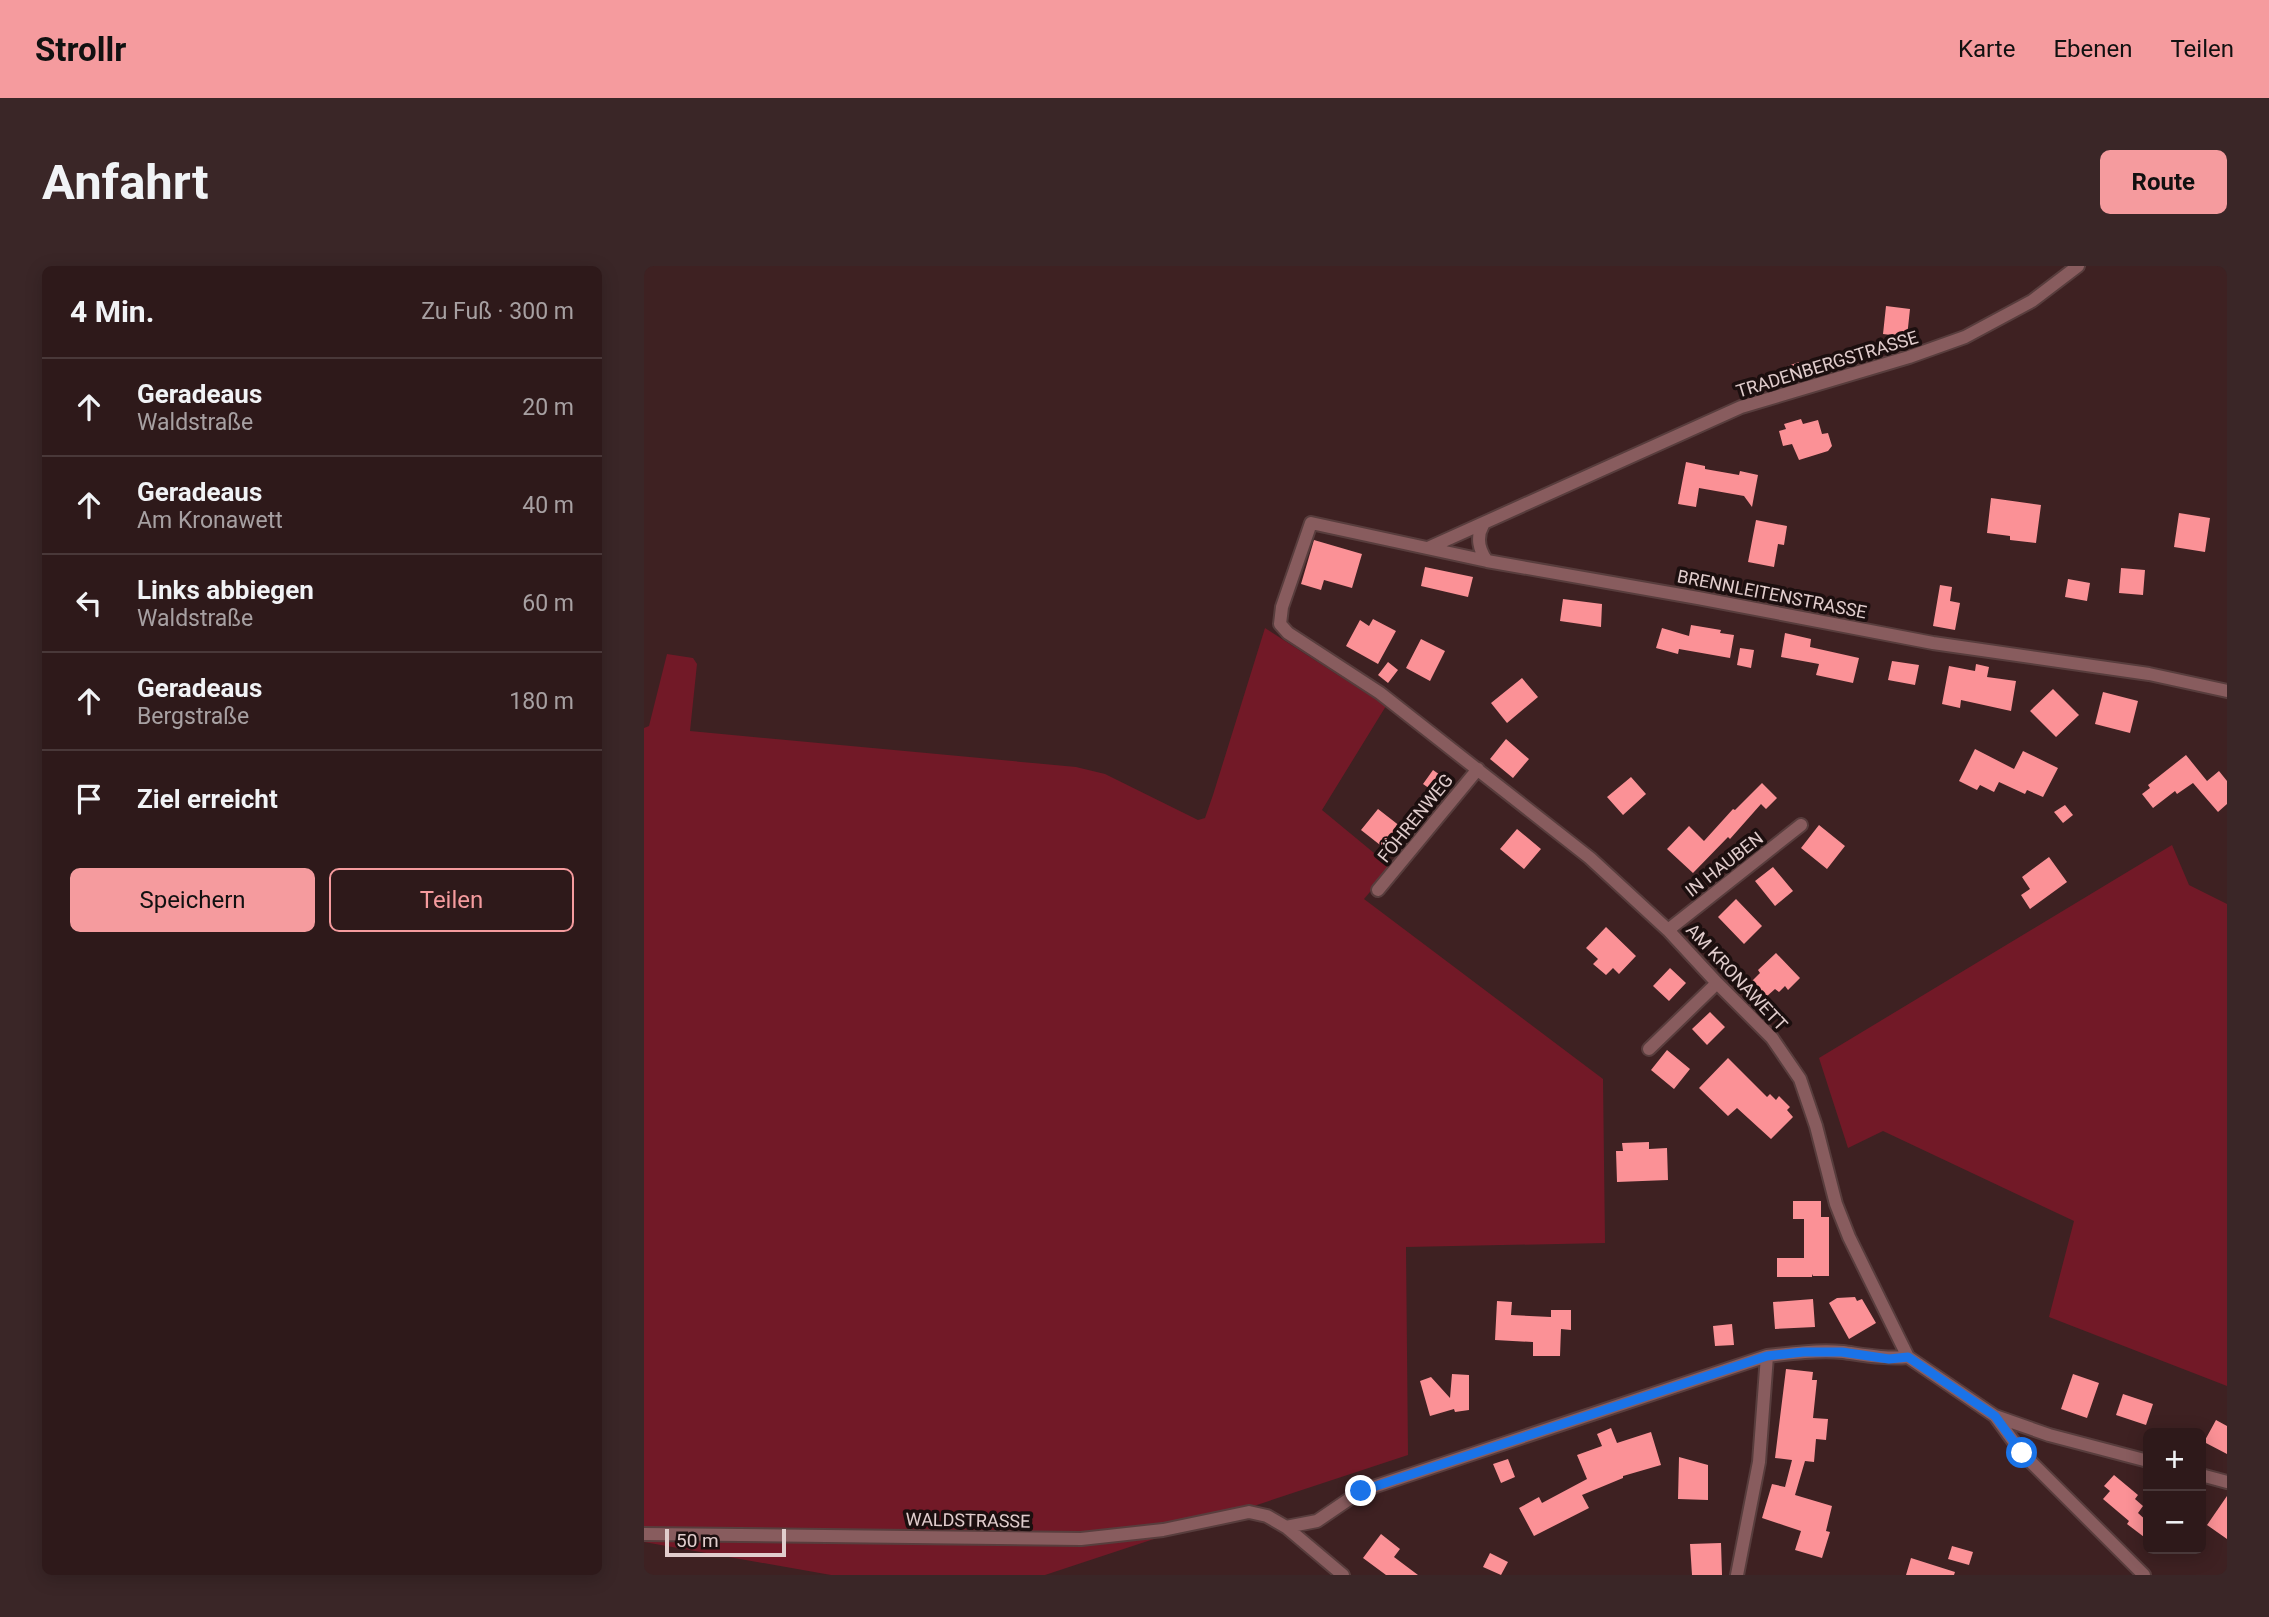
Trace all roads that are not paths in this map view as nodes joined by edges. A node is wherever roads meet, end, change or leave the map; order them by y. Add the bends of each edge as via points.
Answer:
1 (2078, 266) edge
2 (1311, 523) joint
3 (1483, 525) junction
4 (1424, 549) junction
5 (1488, 561) junction
6 (2227, 691) edge
7 (1478, 769) junction
8 (1801, 825) dead end
9 (1378, 890) dead end
10 (1668, 930) junction
11 (1717, 983) junction
12 (1649, 1049) dead end
13 (1767, 1356) junction
14 (1908, 1357) junction
15 (1995, 1416) junction
16 (2143, 1460) edge
17 (2206, 1476) edge
18 (2227, 1482) edge
19 (1286, 1527) junction
20 (644, 1534) edge
21 (1343, 1575) edge
22 (1737, 1575) edge
23 (2144, 1575) edge

1 - 3 street, TRADENBERGSTRASSE via 2032,301 1965,337 1741,407
2 - 4 street, BRENNLEITENSTRASSE
2 - 7 street, AM KRONAWETT via 1280,624
3 - 4 street, TRADENBERGSTRASSE
3 - 5 street via 1479,542
4 - 5 street, BRENNLEITENSTRASSE
5 - 6 street, BRENNLEITENSTRASSE via 1954,647 2149,674
7 - 9 street, FÖHRENWEG
7 - 10 street, AM KRONAWETT via 1590,858
8 - 10 street, IN HAUBEN
10 - 11 street, AM KRONAWETT
11 - 12 street
11 - 14 street, AM KRONAWETT via 1772,1038 1800,1079 1849,1237
13 - 14 street via 1842,1352
13 - 19 street via 1361,1491 1317,1521
13 - 22 street via 1759,1462
14 - 15 street, AM KRONAWETT
15 - 16 street, AM KRONAWETT
15 - 23 street via 2022,1453
17 - 18 street
19 - 20 street, WALDSTRASSE via 1249,1511 1163,1530 1081,1539
19 - 21 street, WALDSTRASSE

